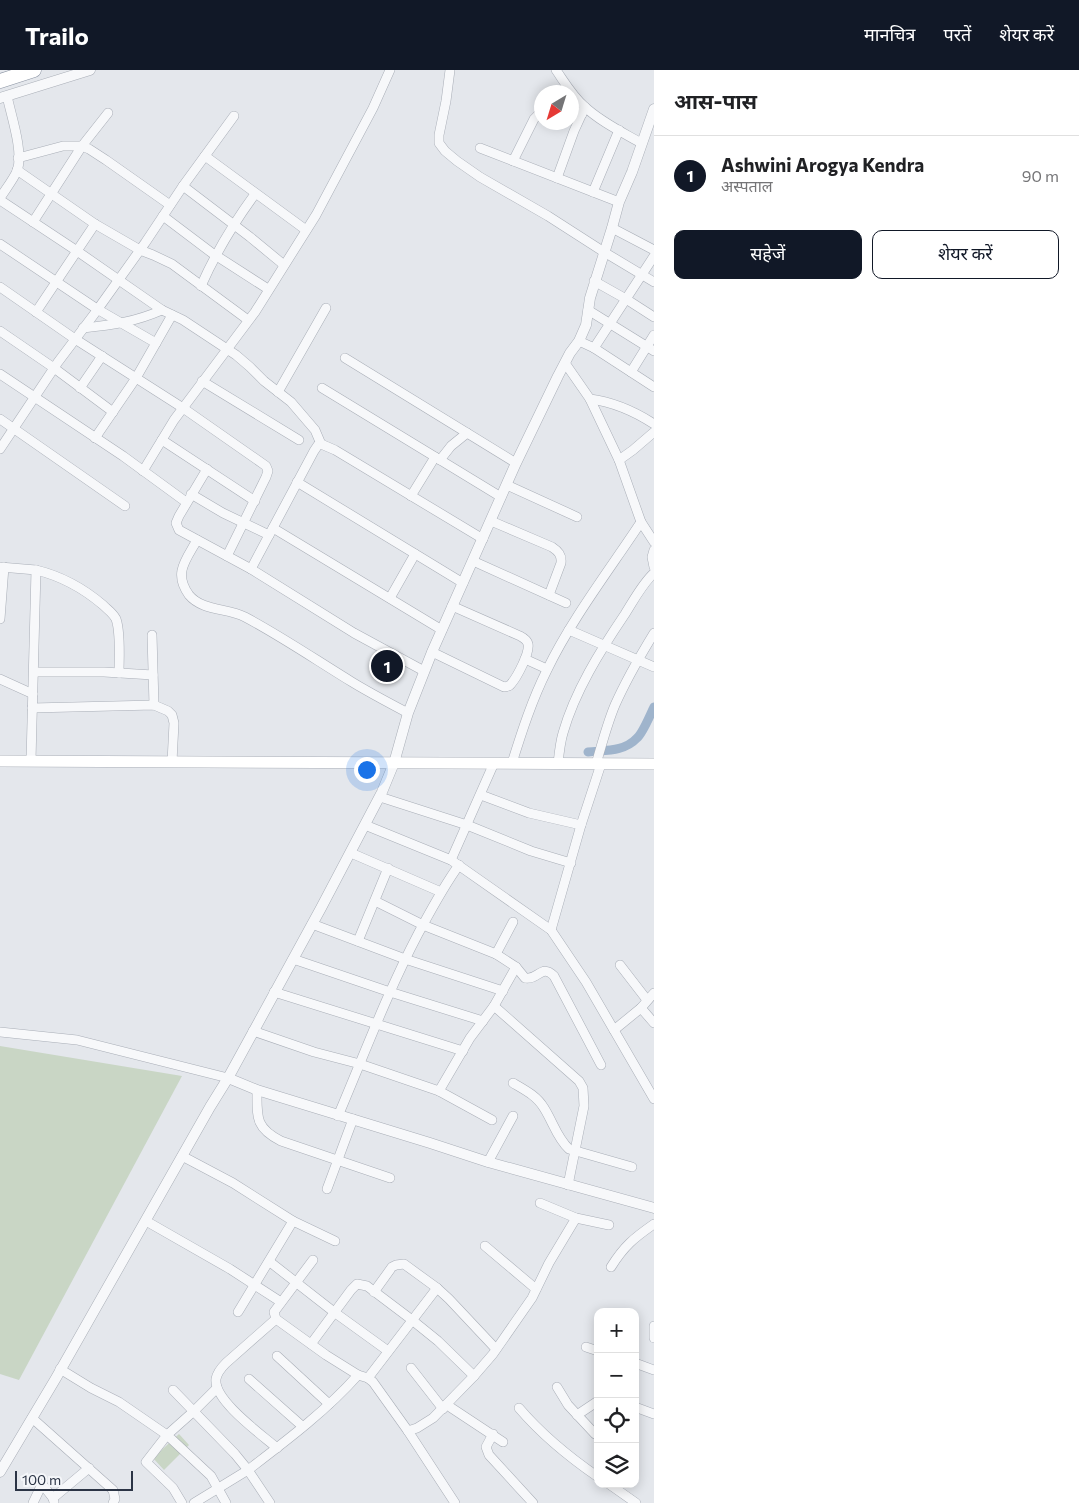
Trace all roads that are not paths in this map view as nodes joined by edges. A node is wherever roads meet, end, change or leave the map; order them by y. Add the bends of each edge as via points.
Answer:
1 (34, 70) edge
2 (90, 70) edge
3 (390, 70) edge
4 (450, 70) edge
5 (556, 70) edge
6 (0, 81) edge
7 (3, 97) edge
8 (654, 109) edge
9 (579, 111) edge
10 (583, 111) junction
11 (108, 113) dead end
12 (234, 116) dead end
13 (534, 119) edge
14 (619, 130) junction
15 (641, 143) junction
16 (82, 146) junction
17 (480, 148) dead end
18 (205, 156) junction
19 (18, 158) junction
20 (513, 161) junction
21 (17, 170) junction
22 (557, 178) junction
23 (183, 186) junction
24 (593, 192) junction
25 (51, 193) junction
26 (254, 194) junction
27 (0, 199) edge
28 (619, 202) junction
29 (170, 205) junction
30 (163, 216) junction
31 (33, 222) junction
32 (95, 224) junction
33 (233, 224) junction
34 (612, 228) junction
35 (306, 230) junction
36 (0, 244) edge
37 (140, 250) junction
38 (654, 250) edge
39 (77, 251) junction
40 (604, 252) junction
41 (215, 255) junction
42 (654, 256) edge
43 (284, 265) junction
44 (642, 275) junction
45 (118, 280) junction
46 (594, 281) junction
47 (57, 282) junction
48 (654, 282) edge
49 (201, 286) junction
50 (0, 287) edge
51 (268, 289) junction
52 (626, 299) junction
53 (326, 308) dead end
54 (97, 309) junction
55 (162, 310) junction
56 (588, 310) junction
57 (36, 312) junction
58 (172, 315) junction
59 (654, 317) edge
60 (248, 320) junction
61 (121, 324) junction
62 (610, 324) junction
63 (83, 328) junction
64 (0, 331) edge
65 (654, 335) edge
66 (75, 339) junction
67 (579, 341) junction
68 (156, 343) junction
69 (594, 348) junction
70 (226, 349) junction
71 (650, 349) edge
72 (102, 356) junction
73 (345, 358) dead end
74 (565, 362) junction
75 (54, 368) junction
76 (631, 372) junction
77 (0, 374) edge
78 (136, 378) junction
79 (202, 381) junction
80 (654, 387) edge
81 (80, 388) junction
82 (322, 388) dead end
83 (278, 392) junction
84 (34, 398) junction
85 (590, 399) junction
86 (183, 408) junction
87 (113, 412) junction
88 (0, 419) edge
89 (654, 424) edge
90 (14, 428) junction
91 (654, 432) edge
92 (466, 433) junction
93 (94, 438) junction
94 (162, 440) junction
95 (298, 440) dead end
96 (322, 444) junction
97 (0, 450) edge
98 (437, 458) junction
99 (619, 460) junction
100 (516, 463) junction
101 (207, 469) junction
102 (143, 471) junction
103 (297, 482) junction
104 (507, 485) junction
105 (411, 496) junction
106 (501, 497) junction
107 (189, 498) junction
108 (256, 500) junction
109 (125, 506) dead end
110 (577, 517) dead end
111 (491, 521) junction
112 (641, 522) junction
113 (243, 523) junction
114 (271, 532) junction
115 (483, 539) junction
116 (197, 540) junction
117 (654, 542) edge
118 (654, 550) edge
119 (415, 554) junction
120 (227, 556) junction
121 (473, 561) junction
122 (2, 567) edge
123 (654, 567) edge
124 (251, 569) junction
125 (36, 570) junction
126 (654, 573) edge
127 (463, 583) junction
128 (549, 595) junction
129 (390, 598) junction
130 (566, 603) dead end
131 (0, 604) edge
132 (452, 606) junction
133 (0, 619) edge
134 (442, 630) junction
135 (570, 630) junction
136 (654, 633) edge
137 (152, 635) dead end
138 (604, 646) junction
139 (432, 652) junction
140 (525, 659) junction
141 (638, 661) junction
142 (654, 668) edge
143 (548, 669) junction
144 (424, 671) junction
145 (34, 672) junction
146 (119, 673) junction
147 (154, 675) junction
148 (0, 679) edge
149 (33, 694) junction
150 (154, 705) junction
151 (32, 708) junction
152 (408, 713) junction
153 (31, 760) junction
154 (598, 760) junction
155 (0, 761) edge
156 (172, 762) junction
157 (394, 763) junction
158 (512, 763) junction
159 (494, 764) junction
160 (558, 764) junction
161 (654, 764) edge
162 (481, 795) junction
163 (380, 796) junction
164 (467, 825) junction
165 (581, 825) junction
166 (365, 826) junction
167 (351, 853) junction
168 (455, 863) junction
169 (571, 863) junction
170 (388, 868) junction
171 (441, 892) junction
172 (375, 901) junction
173 (513, 922) dead end
174 (312, 924) junction
175 (422, 925) junction
176 (551, 930) junction
177 (358, 941) junction
178 (496, 954) junction
179 (293, 958) junction
180 (405, 959) junction
181 (620, 965) dead end
182 (516, 967) junction
183 (274, 992) junction
184 (390, 992) junction
185 (503, 992) junction
186 (654, 992) edge
187 (647, 1000) junction
188 (494, 1006) junction
189 (641, 1008) junction
190 (483, 1021) junction
191 (654, 1023) edge
192 (375, 1024) junction
193 (614, 1030) junction
194 (253, 1031) junction
195 (0, 1032) edge
196 (462, 1051) junction
197 (360, 1064) junction
198 (601, 1065) dead end
199 (228, 1078) junction
200 (513, 1083) dead end
201 (257, 1090) junction
202 (439, 1091) junction
203 (654, 1097) edge
204 (338, 1116) junction
205 (513, 1116) dead end
206 (353, 1119) junction
207 (492, 1120) dead end
208 (574, 1151) junction
209 (182, 1156) junction
210 (338, 1160) junction
211 (488, 1162) junction
212 (632, 1167) dead end
213 (390, 1178) dead end
214 (568, 1185) junction
215 (327, 1189) dead end
216 (540, 1203) dead end
217 (654, 1208) edge
218 (576, 1218) junction
219 (146, 1221) junction
220 (294, 1221) junction
221 (654, 1224) edge
222 (609, 1225) dead end
223 (336, 1241) dead end
224 (485, 1246) dead end
225 (313, 1260) dead end
226 (270, 1262) junction
227 (611, 1267) dead end
228 (296, 1282) junction
229 (255, 1285) junction
230 (437, 1288) junction
231 (536, 1289) junction
232 (374, 1292) junction
233 (281, 1302) junction
234 (238, 1312) dead end
235 (334, 1312) junction
236 (276, 1319) junction
237 (412, 1320) junction
238 (654, 1326) edge
239 (654, 1338) edge
240 (310, 1344) junction
241 (586, 1347) dead end
242 (496, 1349) junction
243 (594, 1350) edge
244 (388, 1351) junction
245 (276, 1356) dead end
246 (639, 1364) edge
247 (411, 1368) dead end
248 (60, 1370) junction
249 (654, 1370) edge
250 (358, 1375) junction
251 (474, 1376) junction
252 (368, 1378) junction
253 (249, 1379) dead end
254 (557, 1387) dead end
255 (217, 1388) junction
256 (173, 1390) dead end
257 (329, 1404) junction
258 (594, 1404) edge
259 (445, 1407) junction
260 (519, 1408) dead end
261 (639, 1408) edge
262 (194, 1411) junction
263 (654, 1414) edge
264 (577, 1415) junction
265 (32, 1418) junction
266 (302, 1426) junction
267 (408, 1431) junction
268 (594, 1433) edge
269 (492, 1434) junction
270 (167, 1435) junction
271 (503, 1442) dead end
272 (277, 1448) junction
273 (88, 1468) junction
274 (248, 1470) junction
275 (0, 1472) edge
276 (594, 1474) edge
277 (615, 1488) edge
278 (218, 1489) junction
279 (54, 1500) edge
280 (33, 1503) edge
281 (113, 1503) edge
282 (182, 1503) edge
283 (194, 1503) edge
284 (226, 1503) edge
285 (270, 1503) edge
286 (455, 1503) edge
287 (533, 1503) edge
288 (636, 1503) edge

1 - 6 highway
2 - 7 street
3 - 35 street via 374,108
4 - 40 street via 439,134 439,143 445,151 480,177
5 - 10 street
7 - 19 street via 17,137
8 - 15 street
9 - 10 street
10 - 14 street
10 - 22 street
11 - 16 street
12 - 18 street
13 - 20 street
14 - 15 street
14 - 24 street
15 - 28 street
16 - 19 street via 63,146
16 - 25 street
16 - 29 street
17 - 20 street
18 - 23 street
18 - 26 street
19 - 21 street
20 - 22 street
21 - 25 street
21 - 27 street
22 - 24 street
23 - 29 street
23 - 33 street
24 - 28 street
25 - 31 street
25 - 32 street
26 - 33 street
26 - 35 street
27 - 31 street
28 - 34 street
29 - 30 street
30 - 37 street
30 - 41 street
31 - 39 street
32 - 37 street
32 - 39 street
33 - 41 street
33 - 43 street
34 - 38 street
34 - 40 street
35 - 43 street
36 - 47 street
37 - 45 street
37 - 49 street via 172,264
39 - 45 street
39 - 47 street
40 - 44 street
40 - 46 street
41 - 49 street
41 - 51 street
42 - 44 street
43 - 51 street
44 - 48 street
44 - 52 street
45 - 54 street
45 - 55 street
46 - 52 street
46 - 56 street
47 - 54 street
47 - 57 street
49 - 60 street
50 - 57 street
51 - 60 street
52 - 59 street
52 - 62 street
53 - 83 street
54 - 61 street
54 - 63 street
55 - 58 street
55 - 61 street
56 - 62 street
56 - 67 street
57 - 66 street
58 - 68 street
58 - 70 street
60 - 70 street
61 - 63 street
61 - 68 street
62 - 69 street
62 - 71 street
63 - 66 street
64 - 75 street
65 - 71 street
66 - 72 street
66 - 75 street
67 - 69 street
67 - 74 street
68 - 78 street
69 - 76 street
70 - 79 street
70 - 83 street
71 - 76 street
72 - 78 street
72 - 81 street
73 - 92 street
74 - 85 street
74 - 100 street
75 - 81 street
75 - 84 street
76 - 80 street
77 - 84 street
78 - 86 street
78 - 87 street
79 - 86 street
79 - 95 street
81 - 87 street
82 - 98 street
83 - 96 street via 315,430
84 - 90 street
84 - 93 street
85 - 89 street via 618,404
85 - 99 street
86 - 94 street
86 - 108 street via 266,466 268,471
87 - 93 street
88 - 90 street
90 - 97 street
90 - 109 street
91 - 99 street
92 - 98 street
92 - 100 street
93 - 102 street
94 - 101 street
94 - 102 street
96 - 103 street via 314,451
96 - 105 street
98 - 105 street
98 - 106 street
99 - 112 street
100 - 104 street
101 - 107 street
101 - 108 street
102 - 107 street
103 - 114 street
103 - 119 street
104 - 106 street
104 - 110 street
105 - 115 street
106 - 111 street
107 - 113 street
107 - 116 street via 176,524
108 - 113 street
111 - 115 street
111 - 128 street via 552,547 560,554 561,563
112 - 117 street
112 - 135 street
113 - 114 street
113 - 120 street
114 - 124 street
114 - 129 street
115 - 121 street
116 - 120 street
116 - 152 street via 180,573 192,598 208,606 236,612
118 - 123 street
119 - 127 street
119 - 129 street
120 - 124 street
121 - 127 street
121 - 128 street
122 - 125 street
122 - 131 street
124 - 144 street
125 - 145 street
125 - 146 street via 66,580 87,592 112,614 118,634
126 - 138 street
127 - 132 street
128 - 130 street
129 - 134 street
131 - 133 street
132 - 134 street
132 - 140 street via 526,640 528,650
134 - 139 street
135 - 138 street
135 - 143 street
136 - 141 street
137 - 147 street
138 - 141 street
138 - 160 street via 573,705 562,735
139 - 140 street via 504,687 511,684
139 - 144 street
140 - 143 street
141 - 142 street
141 - 154 street via 615,706
143 - 158 street via 529,709
144 - 152 street
145 - 146 street
145 - 149 street
146 - 147 street
147 - 150 street
148 - 149 street
149 - 151 street
150 - 151 street
150 - 156 street via 172,715
151 - 153 street
152 - 157 street
153 - 155 main road
153 - 156 main road
154 - 160 main road
154 - 161 main road
154 - 165 street
156 - 157 main road
157 - 159 main road
157 - 163 street
158 - 159 main road
158 - 160 main road
159 - 162 street
162 - 164 street
162 - 165 street via 529,813
163 - 164 street
163 - 166 street
164 - 168 street
164 - 169 street
165 - 169 street
166 - 167 street
166 - 168 street
167 - 170 street
167 - 174 street
168 - 171 street
168 - 176 street
169 - 176 street
170 - 171 street
170 - 172 street
171 - 175 street
172 - 175 street
172 - 177 street
173 - 178 street
174 - 177 street
174 - 179 street
175 - 178 street
175 - 180 street
176 - 193 street
177 - 180 street
178 - 182 street
179 - 183 street
179 - 184 street
180 - 184 street
180 - 185 street
181 - 187 street
182 - 185 street
182 - 198 street via 529,979 544,971 554,976
183 - 192 street
183 - 194 street
184 - 190 street
184 - 192 street
185 - 188 street
186 - 187 street
187 - 189 street
188 - 190 street
188 - 208 street via 583,1088 584,1106
189 - 191 street
189 - 193 street
190 - 196 street
192 - 196 street
192 - 197 street
193 - 203 street
194 - 197 street
194 - 199 street
195 - 199 street via 77,1040
196 - 202 street
197 - 202 street
197 - 204 street
199 - 201 street
199 - 209 street
200 - 208 street via 539,1101 565,1145
201 - 204 street
201 - 210 street via 257,1112 268,1135
202 - 207 street
204 - 206 street
205 - 211 street
206 - 210 street
206 - 211 street
208 - 212 street
208 - 214 street
209 - 219 street
209 - 220 street
210 - 213 street
210 - 215 street
211 - 214 street
214 - 217 street
216 - 218 street
218 - 222 street
218 - 231 street
219 - 229 street
219 - 248 street
220 - 223 street
220 - 226 street
221 - 227 street via 621,1251
224 - 231 street
225 - 228 street
226 - 228 street
226 - 229 street
228 - 233 street
228 - 235 street
229 - 233 street
229 - 234 street
230 - 232 street via 400,1264 392,1267
230 - 237 street
230 - 242 street
231 - 242 street
232 - 235 street via 357,1284
232 - 237 street
233 - 236 street via 274,1312
235 - 240 street
235 - 244 street
236 - 240 street
236 - 255 street via 222,1367 216,1379
237 - 244 street
237 - 251 street
238 - 239 street
240 - 250 street
241 - 243 street
242 - 251 street
244 - 252 street
245 - 257 street
246 - 249 street
247 - 259 street
248 - 265 street
248 - 270 street via 119,1402
250 - 252 street
250 - 257 street
251 - 259 street
252 - 267 street
253 - 266 street
254 - 264 street
255 - 262 street
255 - 272 street via 221,1397 238,1414
256 - 262 street
257 - 266 street
258 - 264 street
259 - 267 street via 433,1418
259 - 269 street
260 - 276 street via 534,1426
261 - 263 street
262 - 270 street
262 - 274 street
264 - 268 street
265 - 273 street
265 - 275 street
266 - 272 street
267 - 286 street
269 - 271 street
269 - 287 street via 486,1447 489,1455
270 - 278 street via 202,1466
270 - 282 street via 146,1462 173,1488
272 - 274 street
273 - 279 street
273 - 281 street via 113,1490
274 - 278 street
274 - 285 street
277 - 288 street
278 - 283 street
278 - 284 street
279 - 280 street via 42,1484

